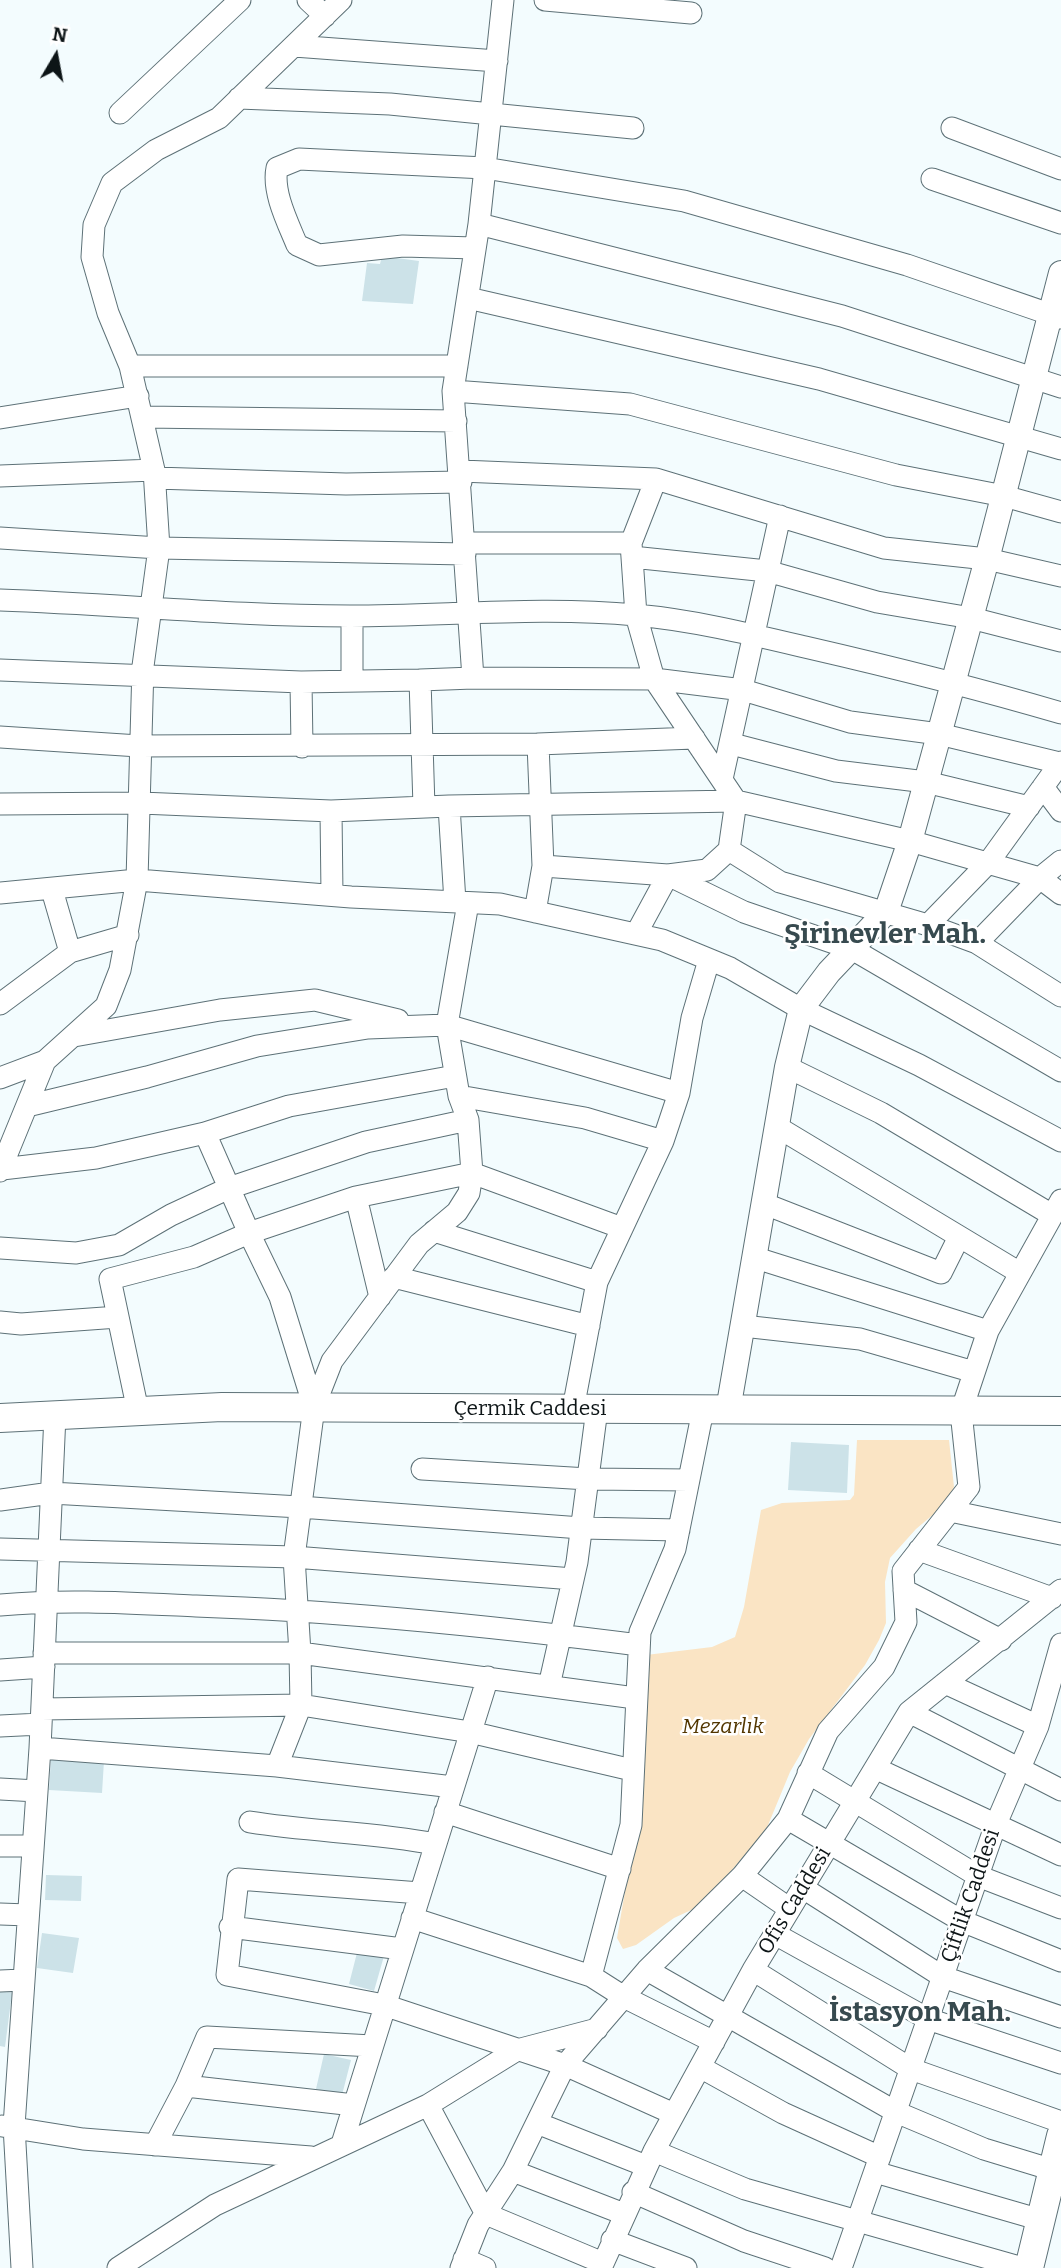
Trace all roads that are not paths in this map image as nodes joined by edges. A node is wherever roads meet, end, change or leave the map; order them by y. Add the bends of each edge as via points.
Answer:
1 (240, 0) edge
2 (308, 0) edge
3 (341, 0) edge
4 (503, 0) edge
5 (545, 0) edge
6 (691, 13) dead end
7 (325, 16) junction
8 (294, 46) junction
9 (497, 61) junction
10 (239, 98) junction
11 (120, 113) dead end
12 (491, 115) junction
13 (633, 128) dead end
14 (952, 128) dead end
15 (485, 168) junction
16 (1061, 169) edge
17 (932, 179) dead end
18 (1061, 223) edge
19 (479, 224) junction
20 (475, 248) junction
21 (1061, 273) edge
22 (468, 299) junction
23 (1056, 316) edge
24 (130, 366) junction
25 (457, 366) junction
26 (1035, 378) junction
27 (1061, 387) edge
28 (453, 391) junction
29 (141, 406) junction
30 (0, 418) edge
31 (456, 421) junction
32 (1020, 435) junction
33 (1061, 449) edge
34 (154, 474) junction
35 (0, 476) edge
36 (461, 477) junction
37 (656, 479) junction
38 (1004, 496) junction
39 (1061, 512) edge
40 (780, 516) junction
41 (0, 538) edge
42 (159, 548) junction
43 (465, 548) junction
44 (632, 550) junction
45 (987, 559) junction
46 (767, 571) junction
47 (1061, 576) edge
48 (0, 600) edge
49 (151, 606) junction
50 (468, 611) junction
51 (636, 615) junction
52 (352, 616) junction
53 (971, 618) junction
54 (756, 636) junction
55 (1061, 641) edge
56 (0, 670) edge
57 (142, 678) junction
58 (473, 678) junction
59 (654, 678) junction
60 (421, 680) junction
61 (352, 681) junction
62 (954, 681) junction
63 (301, 682) junction
64 (743, 691) junction
65 (1061, 713) edge
66 (939, 734) junction
67 (0, 737) edge
68 (694, 738) junction
69 (538, 744) junction
70 (732, 744) junction
71 (139, 746) junction
72 (422, 746) junction
73 (302, 747) junction
74 (1060, 762) edge
75 (722, 779) junction
76 (926, 782) junction
77 (1043, 787) junction
78 (736, 801) junction
79 (141, 803) junction
80 (0, 804) edge
81 (541, 804) junction
82 (449, 806) junction
83 (424, 807) junction
84 (1029, 807) junction
85 (331, 811) junction
86 (1061, 811) edge
87 (909, 841) junction
88 (729, 850) junction
89 (1061, 861) edge
90 (988, 863) junction
91 (543, 866) junction
92 (668, 875) junction
93 (1040, 878) junction
94 (137, 880) junction
95 (52, 890) junction
96 (0, 893) edge
97 (1061, 894) edge
98 (332, 895) junction
99 (462, 902) junction
100 (535, 912) junction
101 (886, 912) junction
102 (928, 925) junction
103 (636, 934) junction
104 (128, 935) junction
105 (977, 943) junction
106 (852, 949) junction
107 (70, 952) junction
108 (709, 960) junction
109 (1061, 996) edge
110 (0, 1004) edge
111 (801, 1009) junction
112 (447, 1025) junction
113 (421, 1026) junction
114 (74, 1037) junction
115 (45, 1060) junction
116 (787, 1067) junction
117 (1061, 1071) edge
118 (0, 1078) edge
119 (457, 1086) junction
120 (679, 1093) junction
121 (27, 1106) junction
122 (468, 1120) junction
123 (779, 1128) junction
124 (205, 1133) junction
125 (663, 1141) junction
126 (1061, 1141) edge
127 (1, 1170) edge
128 (472, 1173) junction
129 (229, 1188) junction
130 (356, 1197) junction
131 (765, 1204) junction
132 (1057, 1208) edge
133 (622, 1228) junction
134 (434, 1231) junction
135 (248, 1233) junction
136 (959, 1237) junction
137 (0, 1248) edge
138 (756, 1258) junction
139 (1020, 1273) junction
140 (394, 1277) junction
141 (597, 1282) junction
142 (380, 1297) junction
143 (118, 1317) junction
144 (0, 1322) edge
145 (589, 1326) junction
146 (743, 1326) junction
147 (988, 1331) junction
148 (974, 1372) junction
149 (314, 1407) junction
150 (585, 1409) junction
151 (715, 1410) junction
152 (138, 1411) junction
153 (1061, 1411) edge
154 (961, 1412) junction
155 (55, 1415) junction
156 (0, 1418) edge
157 (422, 1469) dead end
158 (587, 1479) junction
159 (689, 1480) junction
160 (51, 1493) junction
161 (0, 1500) edge
162 (300, 1507) junction
163 (950, 1511) junction
164 (581, 1528) junction
165 (679, 1530) junction
166 (1061, 1534) edge
167 (0, 1549) edge
168 (49, 1550) junction
169 (919, 1550) junction
170 (295, 1557) junction
171 (573, 1579) junction
172 (904, 1590) junction
173 (1056, 1594) edge
174 (47, 1600) junction
175 (0, 1605) edge
176 (295, 1610) junction
177 (560, 1635) junction
178 (1001, 1640) junction
179 (1061, 1644) edge
180 (639, 1645) junction
181 (300, 1653) junction
182 (44, 1660) junction
183 (0, 1670) edge
184 (488, 1677) junction
185 (945, 1683) junction
186 (549, 1686) junction
187 (1055, 1688) edge
188 (635, 1698) junction
189 (301, 1705) junction
190 (909, 1712) junction
191 (41, 1716) junction
192 (0, 1726) edge
193 (1038, 1726) junction
194 (470, 1732) junction
195 (40, 1748) junction
196 (277, 1766) junction
197 (875, 1768) junction
198 (1021, 1769) junction
199 (632, 1770) junction
200 (808, 1773) junction
201 (453, 1787) junction
202 (0, 1789) edge
203 (1061, 1790) edge
204 (37, 1791) junction
205 (856, 1802) junction
206 (445, 1812) junction
207 (788, 1819) junction
208 (250, 1822) dead end
209 (996, 1824) junction
210 (435, 1844) junction
211 (829, 1845) junction
212 (0, 1846) edge
213 (33, 1846) junction
214 (1061, 1855) edge
215 (620, 1869) junction
216 (742, 1876) junction
217 (978, 1876) junction
218 (803, 1888) junction
219 (420, 1894) junction
220 (1061, 1908) edge
221 (790, 1909) junction
222 (0, 1914) edge
223 (28, 1915) junction
224 (412, 1918) junction
225 (962, 1921) junction
226 (230, 1927) junction
227 (775, 1934) junction
228 (402, 1949) junction
229 (1061, 1961) edge
230 (647, 1970) junction
231 (753, 1970) junction
232 (591, 1976) junction
233 (943, 1977) junction
234 (0, 1980) edge
235 (23, 1980) junction
236 (624, 1997) junction
237 (384, 2005) junction
238 (1061, 2017) edge
239 (726, 2018) junction
240 (928, 2019) junction
241 (597, 2029) junction
242 (714, 2042) junction
243 (372, 2046) junction
244 (517, 2050) junction
245 (9, 2053) edge
246 (1061, 2063) edge
247 (565, 2065) junction
248 (700, 2067) junction
249 (911, 2069) junction
250 (186, 2086) junction
251 (354, 2105) junction
252 (428, 2105) junction
253 (896, 2112) junction
254 (674, 2114) junction
255 (1061, 2122) edge
256 (537, 2123) junction
257 (7, 2126) edge
258 (1061, 2136) edge
259 (342, 2144) junction
260 (155, 2145) junction
261 (313, 2157) junction
262 (650, 2158) junction
263 (877, 2164) junction
264 (1053, 2169) junction
265 (513, 2171) junction
266 (633, 2192) junction
267 (486, 2214) junction
268 (624, 2214) junction
269 (1041, 2220) junction
270 (857, 2222) junction
271 (612, 2240) junction
272 (463, 2264) edge
273 (602, 2265) edge
274 (22, 2268) edge
275 (118, 2268) edge
276 (485, 2268) edge
277 (686, 2268) edge
278 (825, 2268) edge
279 (841, 2268) edge
280 (1023, 2268) edge
281 (1029, 2268) edge

1 - 11 street
2 - 7 street
3 - 7 street
4 - 9 street
5 - 6 street
7 - 8 street
8 - 9 street
8 - 10 street
9 - 12 street
10 - 12 street via 390,104
10 - 24 street via 219,118 156,150 112,183 94,225 92,257
12 - 13 street
12 - 15 street
14 - 16 street
15 - 19 street
15 - 20 street via 299,159 277,167 275,175 297,245 319,255 403,246
15 - 23 street via 684,201 907,265
17 - 18 street
19 - 20 street
19 - 26 street via 842,316
20 - 22 street
21 - 23 street
22 - 25 street
22 - 32 street via 806,376
23 - 26 street
24 - 25 street
24 - 29 street
25 - 28 street
26 - 27 street
26 - 32 street
28 - 31 street
28 - 38 street via 630,404 896,475
29 - 30 street
29 - 31 street
29 - 34 street
31 - 36 street
32 - 33 street
32 - 38 street
34 - 35 street
34 - 36 street via 346,484
34 - 42 street
36 - 37 street
36 - 43 street
37 - 40 street
37 - 44 street
38 - 39 street
38 - 45 street
40 - 45 street via 884,548
40 - 46 street
41 - 42 street
42 - 43 street
42 - 49 street
43 - 44 street
43 - 50 street
44 - 46 street
44 - 51 street
45 - 47 street
45 - 53 street
46 - 53 street via 877,602
46 - 54 street
48 - 49 street
49 - 52 street via 236,614
49 - 57 street
50 - 51 street
50 - 52 street
50 - 58 street
51 - 54 street
51 - 59 street
52 - 61 street
53 - 55 street
53 - 62 street
54 - 62 street
54 - 64 street
56 - 57 street
57 - 63 street
57 - 71 street
58 - 59 street
58 - 60 street
59 - 64 street
59 - 68 street
60 - 61 street
60 - 72 street
61 - 63 street
62 - 65 street
62 - 66 street
63 - 73 street
64 - 66 street via 850,722
64 - 70 street
66 - 74 street
66 - 76 street
67 - 71 street
68 - 69 street
68 - 75 street
69 - 72 street
69 - 81 street
70 - 75 street
70 - 76 street via 836,771
71 - 73 street
71 - 79 street
72 - 73 street
72 - 83 street
74 - 77 street
75 - 78 street
76 - 84 street
76 - 87 street
77 - 84 street
77 - 86 street
78 - 81 street
78 - 87 street
78 - 88 street
79 - 80 street
79 - 85 street
79 - 94 street
81 - 82 street
81 - 91 street
82 - 83 street
82 - 99 street
83 - 85 street
84 - 90 street
85 - 98 street
87 - 90 street
87 - 101 street
88 - 92 street via 707,870
88 - 101 street via 780,882
89 - 93 street
90 - 93 street
90 - 102 street
91 - 92 street
91 - 100 street
92 - 103 street
92 - 106 street via 744,912
93 - 97 street
93 - 105 street
94 - 95 street
94 - 98 street
94 - 104 street
95 - 96 street
95 - 107 street
98 - 99 street
99 - 100 street
99 - 112 street
100 - 103 street
101 - 102 street
101 - 106 street
102 - 105 street
103 - 108 street
104 - 107 street
104 - 114 street via 106,1006
105 - 109 street
106 - 111 street
106 - 117 street
107 - 110 street
108 - 111 street
108 - 120 street via 692,1018
111 - 116 street
111 - 126 street
112 - 113 street
112 - 119 street
112 - 120 street
113 - 114 street via 315,1000 220,1010
113 - 121 street via 368,1028 257,1046
114 - 115 street
115 - 118 street
115 - 121 street
116 - 123 street
116 - 132 street
119 - 122 street
119 - 124 street via 289,1106
119 - 125 street
120 - 125 street
121 - 127 street
122 - 128 street
122 - 129 street via 366,1142
123 - 131 street
123 - 136 street
124 - 127 street via 96,1158
124 - 129 street
125 - 133 street
128 - 130 street
128 - 133 street
128 - 134 street via 469,1193 457,1212
129 - 135 street
129 - 137 street via 119,1245 76,1253
130 - 135 street
130 - 142 street
131 - 136 street via 941,1273
131 - 138 street
132 - 139 street
133 - 141 street
134 - 140 street
134 - 141 street
135 - 143 street via 194,1257 110,1279
135 - 149 street via 280,1297
136 - 139 street
138 - 146 street
138 - 147 street
139 - 147 street
140 - 142 street
140 - 145 street
141 - 145 street
142 - 149 street via 332,1361
143 - 144 street
143 - 152 street
145 - 150 street
146 - 148 street via 859,1339
146 - 151 street
147 - 148 street
148 - 154 street
149 - 150 main road, Çermik Caddesi
149 - 152 main road, Çermik Caddesi
149 - 162 street
150 - 151 main road, Çermik Caddesi
150 - 158 street
151 - 154 main road, Çermik Caddesi
151 - 159 street
152 - 155 main road, Çermik Caddesi
153 - 154 main road, Çermik Caddesi
154 - 163 street via 968,1487
155 - 156 main road, Çermik Caddesi
155 - 160 street
157 - 158 street
158 - 159 street
158 - 164 street
159 - 165 street
160 - 161 street
160 - 162 street
160 - 168 street
162 - 164 street
162 - 170 street
163 - 166 street
163 - 169 street
164 - 165 street
164 - 171 street
165 - 180 street
167 - 168 street
168 - 170 street
168 - 174 street
169 - 172 street via 903,1571
169 - 173 street
170 - 171 street
170 - 176 street
171 - 177 street
172 - 178 street
172 - 200 street via 906,1622 884,1667 828,1731
173 - 178 street, Ofis Caddesi
174 - 175 street
174 - 176 street
174 - 182 street
176 - 177 street
176 - 181 street
177 - 180 street
177 - 186 street
178 - 185 street, Ofis Caddesi
179 - 187 street, Çiftlik Caddesi
180 - 188 street
181 - 182 street
181 - 184 street
181 - 189 street
182 - 183 street
182 - 191 street
184 - 186 street
184 - 194 street
185 - 190 street, Ofis Caddesi
185 - 193 street
186 - 188 street
187 - 193 street, Çiftlik Caddesi
188 - 199 street
189 - 191 street
189 - 194 street
189 - 196 street
190 - 197 street, Ofis Caddesi
190 - 198 street
191 - 192 street
191 - 195 street
193 - 198 street, Çiftlik Caddesi
194 - 199 street
194 - 201 street
195 - 196 street
195 - 204 street
196 - 201 street
197 - 205 street, Ofis Caddesi
197 - 209 street
198 - 203 street
198 - 209 street, Çiftlik Caddesi
199 - 215 street via 631,1825
200 - 205 street
200 - 207 street
201 - 206 street
202 - 204 street
204 - 213 street
205 - 211 street, Ofis Caddesi
205 - 217 street
206 - 210 street
206 - 215 street
207 - 211 street
207 - 216 street
208 - 210 street via 309,1831 382,1834
209 - 214 street
209 - 217 street, Çiftlik Caddesi
210 - 219 street
211 - 218 street, Ofis Caddesi
211 - 225 street
212 - 213 street
213 - 223 street
215 - 232 street
216 - 221 street
216 - 230 street
217 - 220 street
217 - 225 street, Çiftlik Caddesi
218 - 221 street, Ofis Caddesi
218 - 233 street
219 - 224 street
219 - 226 street via 238,1880
221 - 227 street, Ofis Caddesi
222 - 223 street
223 - 235 street
224 - 228 street
224 - 232 street
225 - 229 street
225 - 233 street, Çiftlik Caddesi
226 - 228 street
226 - 237 street via 227,1975
227 - 231 street, Ofis Caddesi
227 - 240 street
228 - 237 street
230 - 236 street
230 - 239 street
231 - 239 street, Ofis Caddesi
231 - 249 street
232 - 236 street
233 - 238 street
233 - 240 street, Çiftlik Caddesi
234 - 235 street
235 - 245 street
236 - 241 street
236 - 242 street
237 - 243 street
237 - 244 street
239 - 242 street, Ofis Caddesi
239 - 253 street
240 - 246 street
240 - 249 street, Çiftlik Caddesi
241 - 244 street
241 - 247 street
242 - 248 street, Ofis Caddesi
243 - 250 street via 207,2037
243 - 251 street
244 - 247 street
244 - 252 street
245 - 257 street
247 - 254 street
247 - 256 street
248 - 254 street, Ofis Caddesi
248 - 263 street
249 - 253 street, Çiftlik Caddesi
249 - 255 street
250 - 251 street
250 - 260 street
251 - 259 street
252 - 259 street
252 - 267 street
253 - 263 street, Çiftlik Caddesi
253 - 264 street via 984,2149
254 - 262 street, Ofis Caddesi
256 - 262 street
256 - 265 street
257 - 260 street
257 - 274 street
258 - 264 main road
259 - 261 street
260 - 261 street
261 - 275 street via 215,2205
262 - 266 street, Ofis Caddesi
262 - 270 street
263 - 269 street
263 - 270 street, Çiftlik Caddesi
264 - 269 main road
265 - 267 street
265 - 268 street
266 - 268 street, Ofis Caddesi
266 - 278 street via 744,2241
267 - 272 street
267 - 273 street
268 - 271 street, Ofis Caddesi
269 - 281 main road
270 - 279 street, Çiftlik Caddesi
270 - 280 street
271 - 273 street, Ofis Caddesi
271 - 277 street
272 - 276 street

